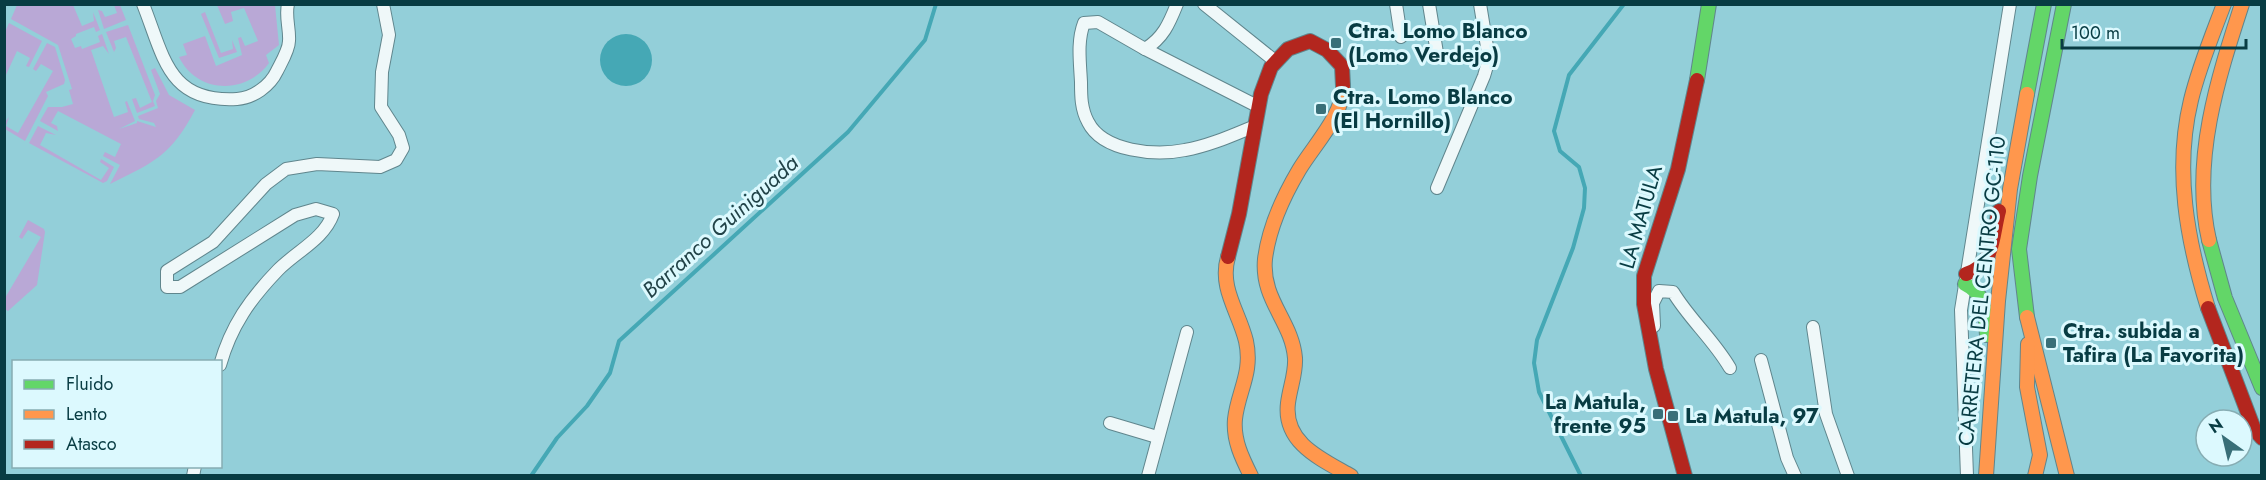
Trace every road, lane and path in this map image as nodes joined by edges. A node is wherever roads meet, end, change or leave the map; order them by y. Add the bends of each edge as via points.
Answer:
1 (143, 4) edge
2 (288, 4) edge
3 (383, 4) edge
4 (1177, 4) edge
5 (1204, 4) edge
6 (1396, 4) edge
7 (1429, 4) edge
8 (1480, 4) edge
9 (1709, 4) edge
10 (2010, 4) edge
11 (2044, 4) edge
12 (2064, 4) edge
13 (2224, 4) edge
14 (2242, 4) edge
15 (1401, 37) dead end
16 (1145, 49) junction
17 (1437, 53) dead end
18 (1275, 61) junction
19 (1259, 107) junction
20 (1255, 126) junction
21 (1437, 188) dead end
22 (2010, 189) junction
23 (1965, 279) junction
24 (2028, 321) junction
25 (1813, 327) dead end
26 (1187, 332) dead end
27 (222, 360) edge
28 (1761, 360) dead end
29 (1993, 367) junction
30 (1730, 368) dead end
31 (1656, 369) junction
32 (2262, 388) edge
33 (1110, 423) dead end
34 (1157, 437) junction
35 (2262, 438) edge
36 (1148, 476) edge
37 (1251, 476) edge
38 (1351, 476) edge
39 (1685, 476) edge
40 (1795, 476) edge
41 (1848, 476) edge
42 (1967, 476) edge
43 (1986, 476) edge
44 (2000, 476) edge
45 (2035, 476) edge
46 (2067, 476) edge

1 - 2 street via 167,66 195,95 215,100 247,98 276,74 290,43
3 - 27 street via 389,34 381,107 403,148 396,160 380,167 317,164 286,169 266,184 213,242 167,272 167,287 180,287 295,215 316,209 333,214 327,230 278,270 235,324
4 - 16 street via 1168,27 1157,42
5 - 18 street
6 - 15 street
7 - 17 street
8 - 21 street via 1488,53 1485,76
9 - 31 main road, LA MATULA via 1678,169 1644,276 1644,304
10 - 23 street
11 - 22 main road, CARRETERA DEL CENTRO GC-110
12 - 24 main road, CARRETERA DEL CENTRO GC-110 via 2019,249
13 - 35 main road via 2188,111 2181,168 2183,200 2192,256 2254,429
14 - 32 main road via 2210,117 2202,174 2215,268
16 - 19 street
16 - 20 street via 1098,22 1084,23 1080,35 1081,103 1089,124 1102,138 1129,149 1185,151
18 - 19 main road
18 - 38 main road via 1288,49 1310,41 1327,50 1342,66 1339,107 1275,219 1266,240 1265,266 1267,287 1294,353 1287,408 1292,434 1303,448
19 - 20 main road
20 - 37 main road via 1225,267 1228,294 1246,342 1247,378 1235,419 1237,448
22 - 23 main road via 1997,214 1987,262
22 - 29 main road, CARRETERA DEL CENTRO GC-110
23 - 29 main road via 1985,301
23 - 42 street via 1961,357
24 - 45 main road via 2027,389 2040,454
24 - 46 main road
25 - 41 street via 1826,414
26 - 34 street
28 - 40 street
29 - 43 main road, CARRETERA DEL CENTRO GC-110
29 - 44 main road via 1996,469
30 - 31 street via 1716,344 1672,292 1659,291 1653,303
31 - 39 main road, LA MATULA
33 - 34 street
34 - 36 street

